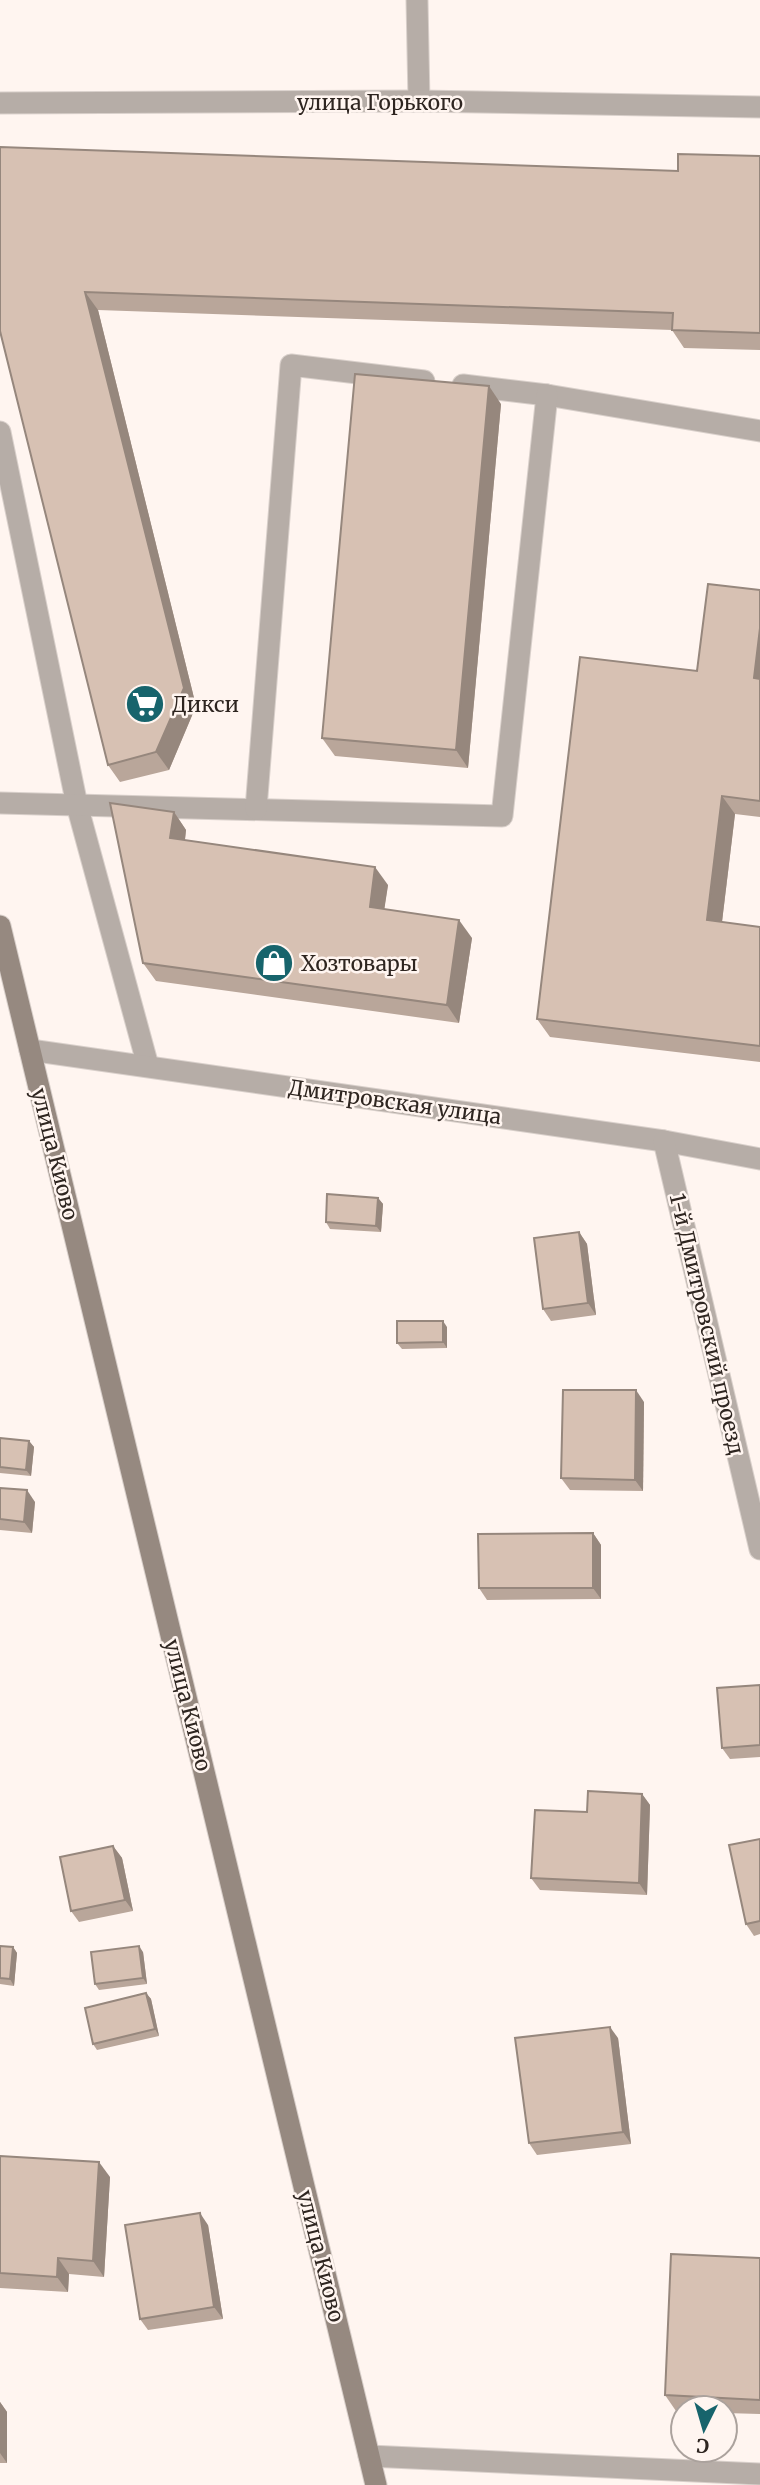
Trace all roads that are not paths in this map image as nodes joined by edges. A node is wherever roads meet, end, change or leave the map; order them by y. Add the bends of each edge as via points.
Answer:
1 (417, 0) edge
2 (419, 100) junction
3 (0, 103) edge
4 (760, 107) edge
5 (547, 395) junction
6 (760, 430) edge
7 (0, 432) edge
8 (0, 803) edge
9 (77, 805) junction
10 (256, 809) junction
11 (0, 926) edge
12 (30, 1049) junction
13 (148, 1066) junction
14 (664, 1141) junction
15 (760, 1159) edge
16 (760, 1549) edge
17 (369, 2456) junction
18 (760, 2474) edge
19 (376, 2485) edge

1 - 2 street
2 - 3 street, улица Горького
2 - 4 street, улица Горького
5 - 6 street
5 - 10 street via 502,816
5 - 10 street via 291,365
7 - 9 street
8 - 9 street
9 - 10 street
9 - 13 street
11 - 12 main road, улица Киово
12 - 13 street, Дмитровская улица
12 - 17 main road, улица Киово
13 - 14 street, Дмитровская улица
14 - 15 street, Дмитровская улица
14 - 16 street, 1-й Дмитровский проезд
17 - 18 street
17 - 19 main road, улица Киово

